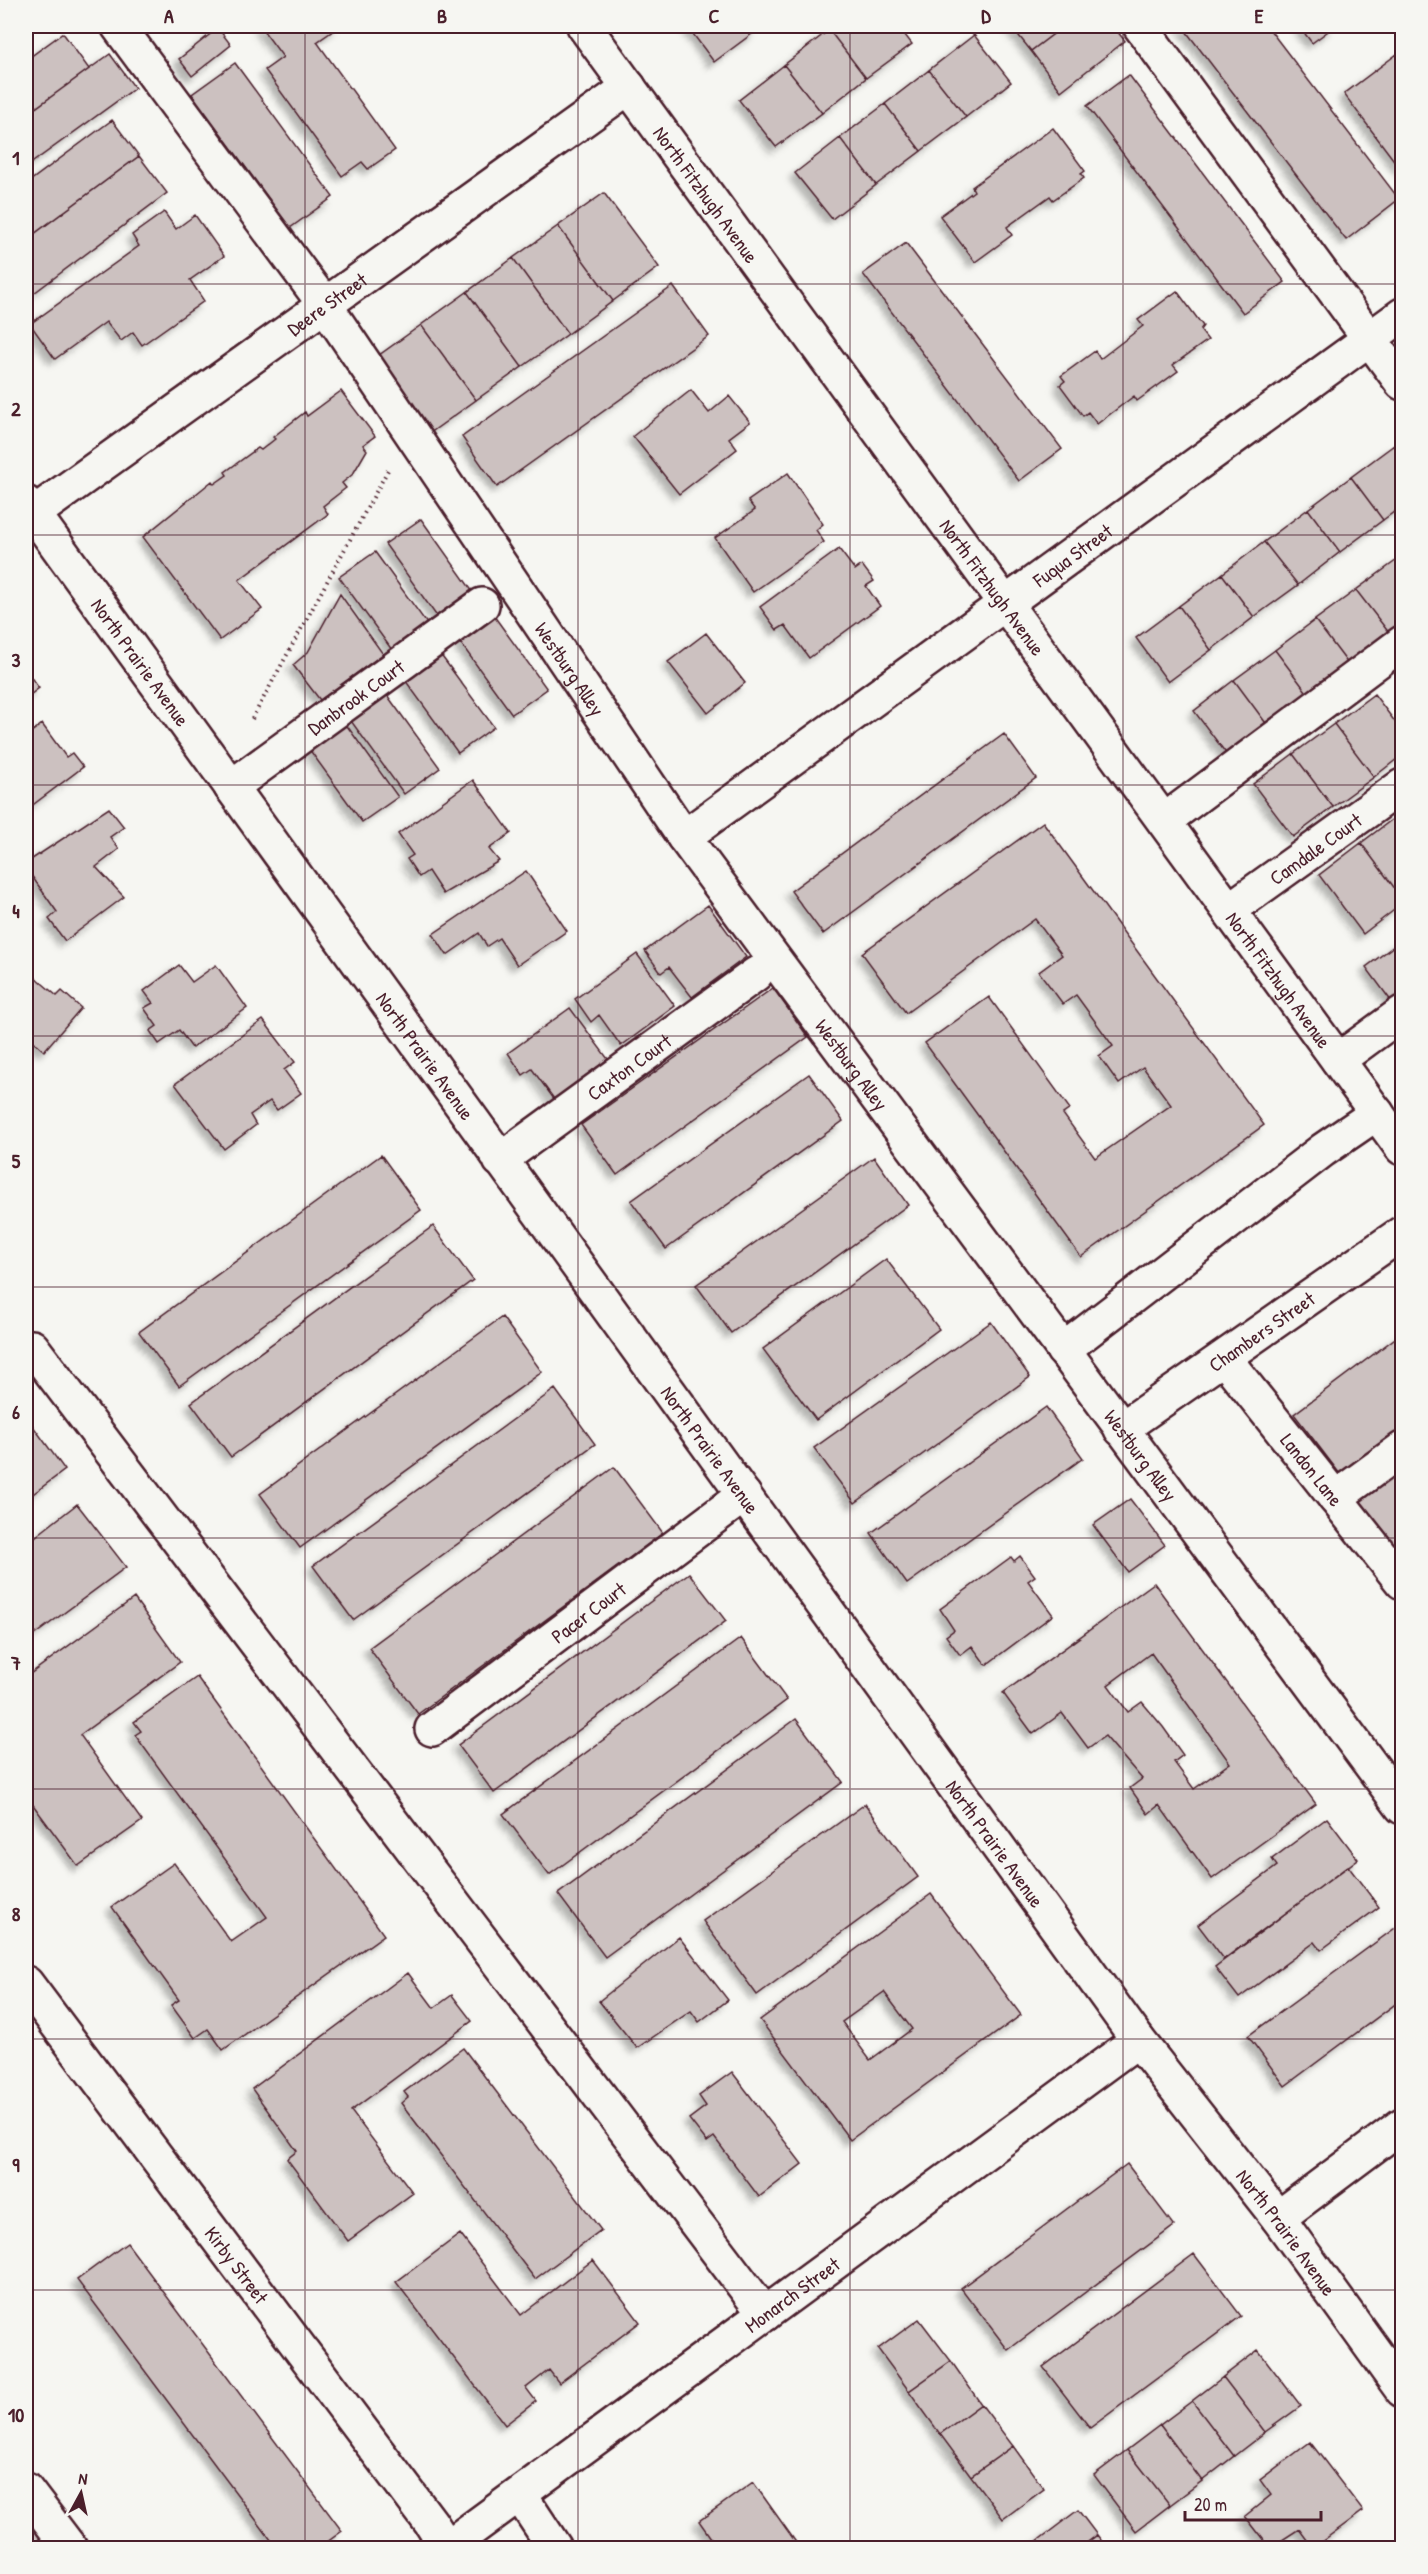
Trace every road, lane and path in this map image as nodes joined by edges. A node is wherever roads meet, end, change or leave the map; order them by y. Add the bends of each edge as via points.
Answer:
1 (118, 26) edge
2 (584, 26) edge
3 (1140, 26) edge
4 (629, 87) junction
5 (325, 305) junction
6 (1402, 315) edge
7 (1370, 338) junction
8 (1402, 383) edge
9 (388, 470) dead end
10 (28, 512) edge
11 (1005, 603) junction
12 (482, 605) dead end
13 (1402, 643) edge
14 (251, 721) dead end
15 (1402, 786) edge
16 (231, 787) junction
17 (1164, 821) junction
18 (684, 837) junction
19 (1229, 910) junction
20 (756, 974) dead end
21 (1402, 1013) edge
22 (1338, 1060) junction
23 (1377, 1113) junction
24 (1402, 1148) edge
25 (501, 1160) junction
26 (1402, 1233) edge
27 (26, 1347) edge
28 (1063, 1350) junction
29 (1224, 1358) junction
30 (1121, 1429) junction
31 (1402, 1449) edge
32 (744, 1495) junction
33 (1335, 1498) junction
34 (1402, 1582) edge
35 (432, 1729) dead end
36 (1402, 1807) edge
37 (26, 1983) edge
38 (1138, 2040) junction
39 (1402, 2125) edge
40 (1278, 2218) junction
41 (765, 2314) junction
42 (1402, 2390) edge
43 (26, 2490) edge
44 (520, 2494) junction
45 (70, 2548) edge
46 (447, 2548) edge
47 (555, 2548) edge

1 - 5 street, Westburg Alley
2 - 4 street, North Fitzhugh Avenue
3 - 7 street
4 - 5 street, Deere Street
4 - 11 street, North Fitzhugh Avenue
5 - 10 street, Deere Street
5 - 18 street, Westburg Alley
6 - 7 street, Fuqua Street
7 - 8 street
7 - 11 street, Fuqua Street
9 - 14 path
10 - 16 street, North Prairie Avenue
11 - 17 street, North Fitzhugh Avenue
11 - 18 street, Fuqua Street
12 - 16 street, Danbrook Court
13 - 17 street
15 - 19 street, Camdale Court
16 - 25 street, North Prairie Avenue
17 - 19 street, North Fitzhugh Avenue
18 - 28 street, Westburg Alley
19 - 22 street, North Fitzhugh Avenue
20 - 25 street, Caxton Court
21 - 22 street
22 - 23 street, North Fitzhugh Avenue
23 - 24 street, North Fitzhugh Avenue
23 - 28 street
25 - 32 street, North Prairie Avenue
26 - 29 street, Chambers Street
27 - 41 street via 32,1347
28 - 30 street, Westburg Alley
29 - 30 street, Chambers Street
29 - 33 street, Landon Lane
30 - 36 street, Westburg Alley
31 - 33 street
32 - 35 street, Pacer Court
32 - 38 street, North Prairie Avenue
33 - 34 street, Landon Lane
37 - 46 street, Kirby Street
38 - 40 street, North Prairie Avenue
38 - 41 street, Monarch Street
39 - 40 street
40 - 42 street, North Prairie Avenue
41 - 44 street, Monarch Street
43 - 45 street
44 - 46 street, Monarch Street
44 - 47 street

